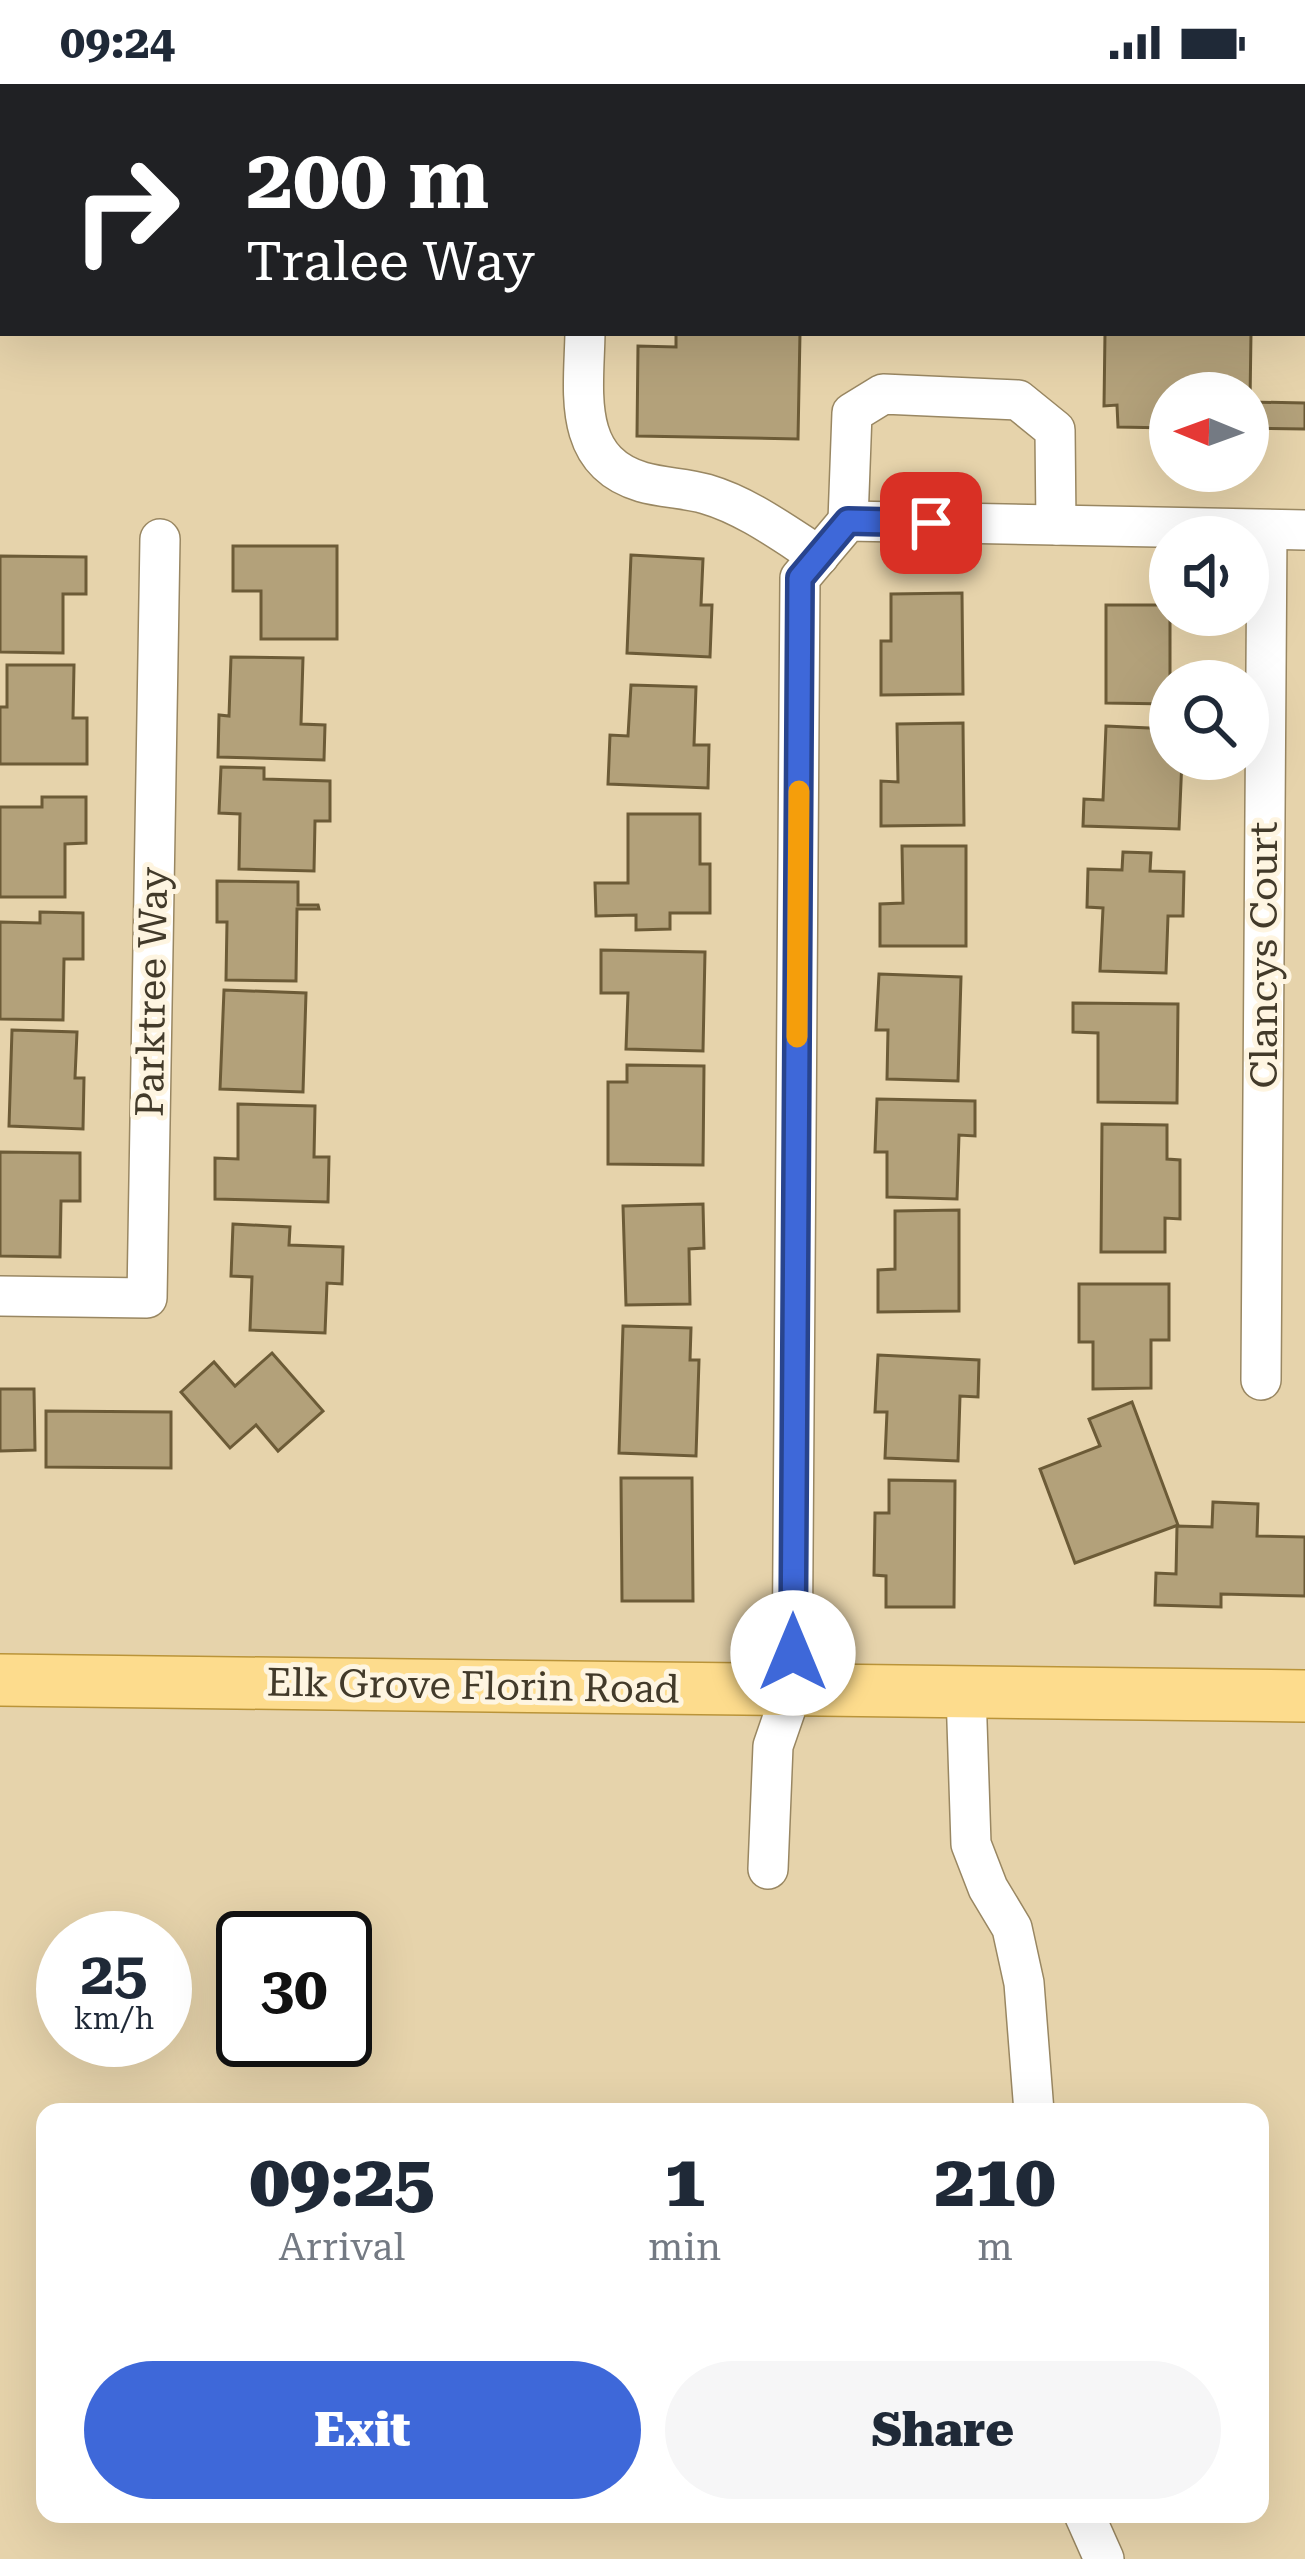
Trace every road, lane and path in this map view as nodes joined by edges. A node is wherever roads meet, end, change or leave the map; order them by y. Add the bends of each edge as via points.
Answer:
1 (585, 336) edge
2 (848, 521) junction
3 (1056, 526) junction
4 (1286, 530) edge
5 (160, 539) dead end
6 (819, 556) junction
7 (0, 1296) edge
8 (1261, 1380) dead end
9 (0, 1680) edge
10 (793, 1691) junction
11 (966, 1692) junction
12 (1305, 1696) edge
13 (768, 1869) dead end
14 (1033, 2103) edge
15 (1088, 2523) edge
16 (1104, 2559) edge

1 - 6 street via 588,436 610,466 637,481 743,508
2 - 3 street
2 - 3 street via 851,412 883,394 1018,400 1055,430
2 - 6 street
3 - 4 street
4 - 8 street, Clancys Court
5 - 7 street, Parktree Way via 147,1298
6 - 10 street via 800,578
9 - 10 main road, Elk Grove Florin Road
10 - 11 main road, Elk Grove Florin Road
10 - 13 street via 773,1746
11 - 12 main road, Elk Grove Florin Road
11 - 14 street via 971,1844 1012,1928
15 - 16 street

